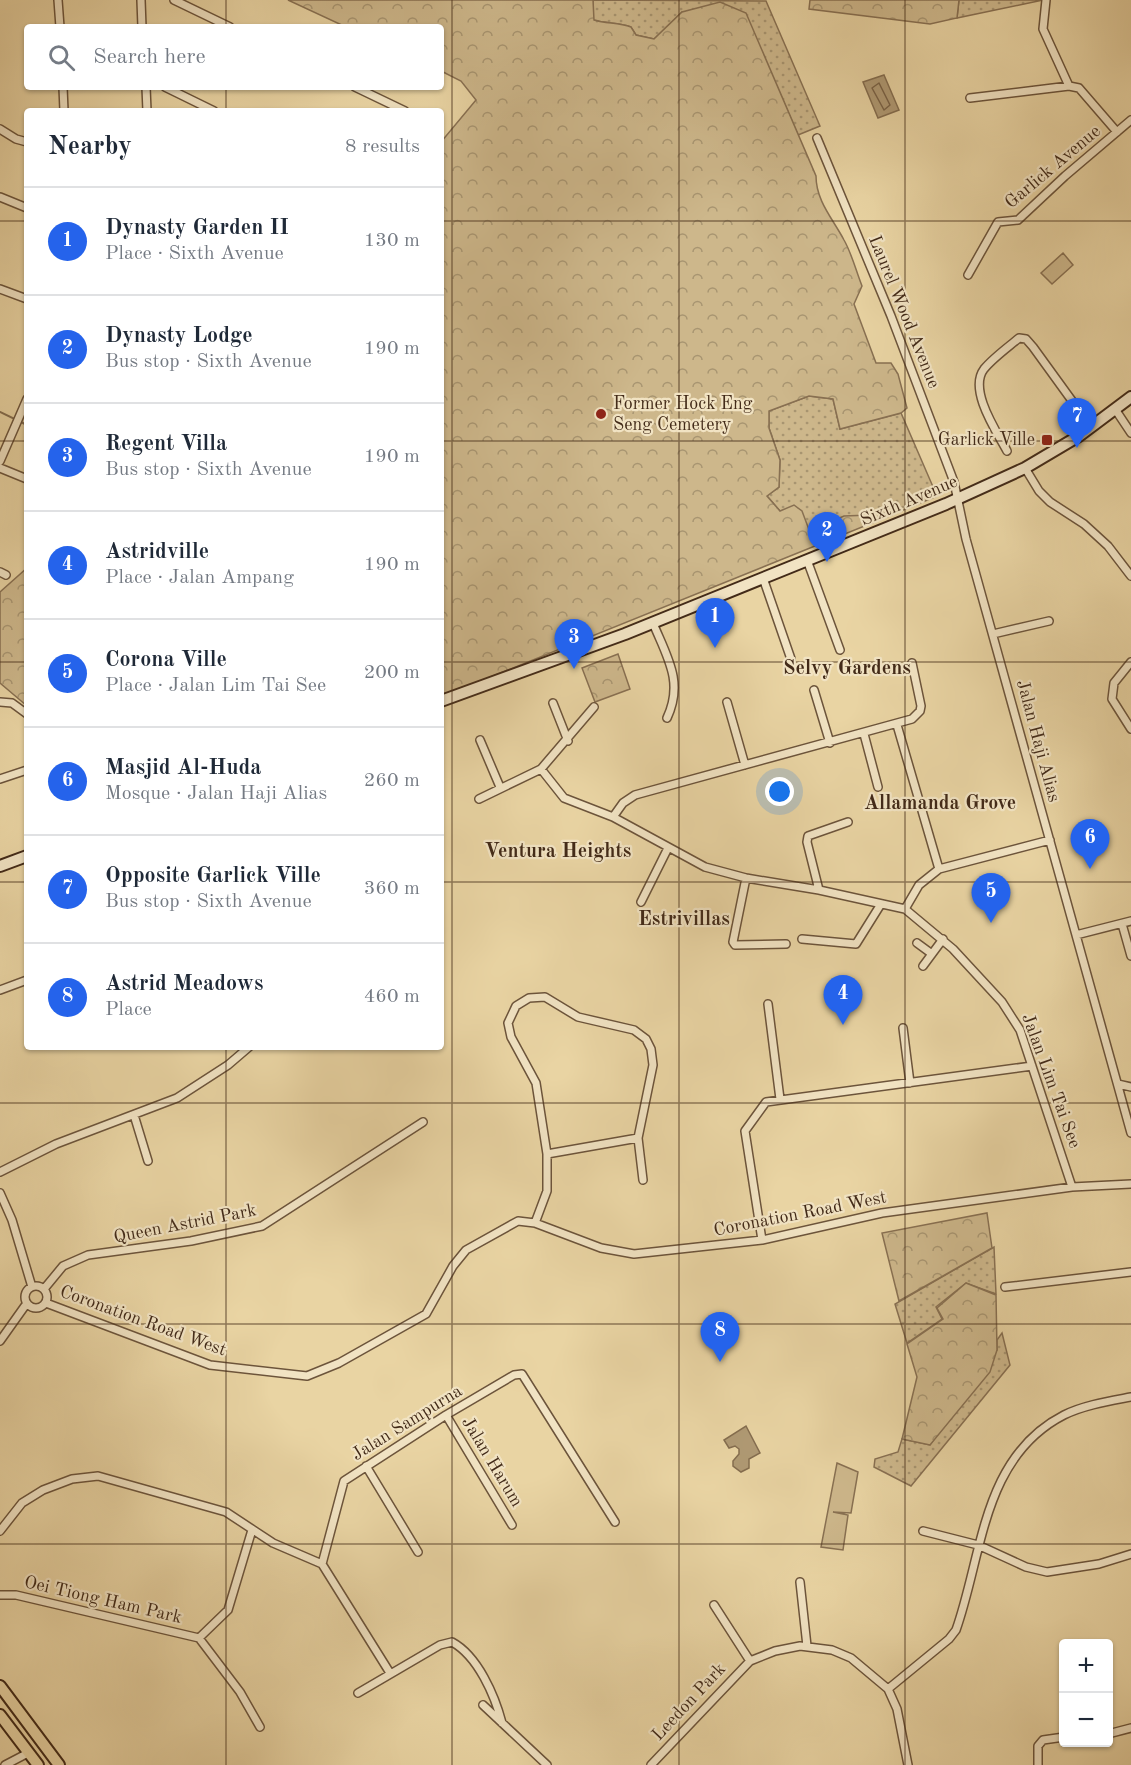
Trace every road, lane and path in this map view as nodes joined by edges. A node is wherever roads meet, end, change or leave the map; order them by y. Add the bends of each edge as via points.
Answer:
1 (58, 0) edge
2 (141, 0) edge
3 (174, 0) edge
4 (1046, 0) edge
5 (60, 24) edge
6 (142, 24) edge
7 (224, 24) edge
8 (1069, 86) junction
9 (63, 90) edge
10 (146, 90) edge
11 (171, 90) edge
12 (361, 90) edge
13 (970, 98) dead end
14 (64, 108) edge
15 (147, 108) edge
16 (208, 108) edge
17 (398, 108) edge
18 (1131, 120) edge
19 (0, 129) edge
20 (1117, 132) junction
21 (817, 138) dead end
22 (24, 141) edge
23 (0, 197) edge
24 (24, 207) edge
25 (968, 275) dead end
26 (0, 288) edge
27 (24, 298) edge
28 (1131, 398) edge
29 (24, 406) edge
30 (1115, 409) junction
31 (1091, 427) junction
32 (1131, 433) edge
33 (1007, 451) dead end
34 (0, 461) edge
35 (0, 468) edge
36 (1025, 468) junction
37 (24, 478) edge
38 (957, 499) junction
39 (807, 560) junction
40 (1131, 576) edge
41 (763, 578) junction
42 (1049, 621) dead end
43 (652, 623) junction
44 (993, 634) junction
45 (840, 650) dead end
46 (791, 659) dead end
47 (1131, 662) edge
48 (912, 663) dead end
49 (814, 690) dead end
50 (444, 700) edge
51 (0, 702) edge
52 (727, 702) dead end
53 (553, 703) dead end
54 (594, 707) dead end
55 (24, 712) edge
56 (667, 718) dead end
57 (897, 725) junction
58 (1131, 729) edge
59 (864, 734) junction
60 (480, 740) dead end
61 (568, 741) junction
62 (830, 743) junction
63 (745, 765) junction
64 (541, 769) junction
65 (24, 771) edge
66 (0, 779) edge
67 (500, 787) junction
68 (878, 787) dead end
69 (479, 799) dead end
70 (614, 817) junction
71 (848, 822) dead end
72 (1050, 840) junction
73 (668, 848) junction
74 (24, 857) edge
75 (0, 866) edge
76 (939, 870) junction
77 (746, 878) junction
78 (819, 890) junction
79 (641, 902) dead end
80 (881, 904) junction
81 (905, 909) junction
82 (1131, 921) edge
83 (1122, 924) junction
84 (1076, 935) junction
85 (802, 939) dead end
86 (943, 939) junction
87 (917, 943) dead end
88 (786, 944) dead end
89 (932, 954) junction
90 (1131, 956) edge
91 (923, 966) dead end
92 (24, 981) edge
93 (0, 990) edge
94 (768, 1004) dead end
95 (903, 1028) dead end
96 (246, 1050) edge
97 (1032, 1066) junction
98 (910, 1083) junction
99 (1118, 1084) junction
100 (1131, 1087) edge
101 (780, 1100) junction
102 (134, 1115) junction
103 (423, 1122) dead end
104 (1131, 1133) edge
105 (638, 1138) junction
106 (548, 1154) junction
107 (148, 1161) dead end
108 (0, 1172) edge
109 (643, 1180) dead end
110 (1131, 1184) edge
111 (1072, 1188) junction
112 (0, 1193) edge
113 (535, 1223) junction
114 (762, 1240) junction
115 (1131, 1272) edge
116 (32, 1287) junction
117 (1005, 1287) dead end
118 (44, 1289) junction
119 (46, 1302) junction
120 (27, 1303) junction
121 (0, 1341) edge
122 (1131, 1397) edge
123 (446, 1415) junction
124 (366, 1466) junction
125 (615, 1522) dead end
126 (512, 1525) dead end
127 (252, 1530) junction
128 (0, 1531) edge
129 (923, 1531) dead end
130 (978, 1545) junction
131 (418, 1552) dead end
132 (1131, 1554) edge
133 (322, 1564) junction
134 (800, 1582) dead end
135 (0, 1595) edge
136 (714, 1605) dead end
137 (199, 1638) junction
138 (807, 1646) junction
139 (750, 1661) junction
140 (390, 1673) junction
141 (0, 1686) edge
142 (888, 1689) junction
143 (358, 1693) dead end
144 (483, 1705) dead end
145 (0, 1715) edge
146 (502, 1723) junction
147 (260, 1727) dead end
148 (1131, 1728) edge
149 (1113, 1733) edge
150 (1059, 1737) edge
151 (28, 1753) junction
152 (5, 1765) edge
153 (38, 1765) edge
154 (59, 1765) edge
155 (547, 1765) edge
156 (651, 1765) edge
157 (908, 1765) edge
158 (1038, 1765) edge

1 - 5 street
2 - 6 street
3 - 7 street
4 - 8 street via 1043,29
8 - 13 street
8 - 20 street, Garlick Avenue via 1083,89
9 - 14 street
10 - 15 street
11 - 16 street
12 - 17 street
18 - 20 street
19 - 22 street
20 - 25 street, Garlick Avenue via 1018,220 998,222
21 - 38 street, Laurel Wood Avenue via 891,316
23 - 24 street
26 - 27 street
28 - 30 main road, Sixth Avenue
29 - 34 street
30 - 31 main road, Sixth Avenue
30 - 32 street
31 - 33 street via 1033,346 1018,338 983,370 978,382 986,411
31 - 36 main road, Sixth Avenue
35 - 37 street
36 - 38 main road, Sixth Avenue
36 - 40 street via 1045,497 1084,524
38 - 39 main road, Sixth Avenue
38 - 44 street, Jalan Haji Alias
39 - 41 main road, Sixth Avenue
39 - 45 street
41 - 43 main road, Sixth Avenue
41 - 46 street
42 - 44 street
43 - 50 main road, Sixth Avenue
43 - 56 street via 674,675 674,703
44 - 72 street, Jalan Haji Alias
47 - 58 street via 1114,683 1112,699
48 - 57 street via 920,711
49 - 62 street
51 - 55 street via 12,703
52 - 63 street
53 - 61 street
54 - 61 street
57 - 59 street
57 - 76 street
59 - 62 street
59 - 68 street
60 - 67 street
61 - 64 street
62 - 63 street
63 - 70 street via 635,795 622,803
64 - 67 street
64 - 70 street, Jalan Lim Tai See via 564,798
65 - 66 street
67 - 69 street
70 - 73 street, Jalan Lim Tai See
71 - 78 street via 808,836
72 - 76 street
72 - 84 street, Jalan Haji Alias
73 - 77 street, Jalan Lim Tai See via 705,867
73 - 79 street
74 - 75 main road
76 - 81 street via 919,885
77 - 78 street, Jalan Lim Tai See
77 - 88 street via 733,942
78 - 80 street, Jalan Lim Tai See
80 - 81 street, Jalan Lim Tai See
80 - 85 street via 856,944
81 - 86 street, Jalan Lim Tai See
82 - 83 street
83 - 84 street
83 - 90 street
84 - 99 street, Jalan Haji Alias
86 - 89 street
86 - 97 street, Jalan Lim Tai See via 1013,1017
87 - 89 street
89 - 91 street
92 - 93 street
94 - 101 street
95 - 98 street
96 - 102 street via 177,1098
97 - 98 street
97 - 111 street, Jalan Lim Tai See
98 - 101 street
99 - 100 street
99 - 104 street, Jalan Haji Alias
101 - 114 street via 766,1102 745,1131
102 - 107 street
102 - 108 street via 56,1144
103 - 118 street, Queen Astrid Park via 262,1226 191,1241 88,1255 63,1266
105 - 106 street
105 - 106 street via 653,1065 646,1039 633,1030 587,1021 553,1000 536,996 516,1006 508,1023 511,1037 536,1083
105 - 109 street
106 - 113 street via 548,1191
110 - 111 street, Coronation Road West
111 - 114 street, Coronation Road West via 882,1213
112 - 116 street
113 - 114 street, Coronation Road West via 601,1248 634,1254
113 - 119 street, Coronation Road West via 518,1221 473,1245 453,1266 426,1314 339,1363 307,1376 210,1365
115 - 117 street
116 - 118 street
116 - 120 street via 26,1293
118 - 119 street via 48,1295
119 - 120 street via 36,1309
120 - 121 street
122 - 130 street via 1066,1414 1043,1427 1006,1471 994,1492
123 - 124 street, Jalan Sampurna
123 - 125 street, Jalan Sampurna via 522,1374
123 - 126 street, Jalan Harum
124 - 131 street
124 - 133 street, Jalan Sampurna via 341,1486
127 - 128 street via 216,1508 98,1476 72,1479 43,1490 22,1503
127 - 133 street
127 - 137 street, Oei Tiong Ham Park via 228,1610
129 - 130 street
130 - 132 street via 1047,1572 1099,1564
130 - 142 street via 956,1630
133 - 140 street
134 - 138 street
135 - 137 street, Oei Tiong Ham Park via 16,1595
136 - 139 street, Leedon Park
137 - 147 street, Oei Tiong Ham Park via 240,1692
138 - 139 street, Leedon Park via 775,1651
138 - 142 street, Leedon Park via 851,1658
139 - 156 street, Leedon Park
140 - 143 street
140 - 146 street via 445,1642 452,1642 467,1653 496,1703
141 - 154 main road
142 - 157 street, Leedon Park via 897,1709
144 - 146 street
145 - 151 main road
146 - 155 street
148 - 149 street
150 - 158 street via 1048,1737 1038,1746
151 - 152 street
151 - 153 main road

